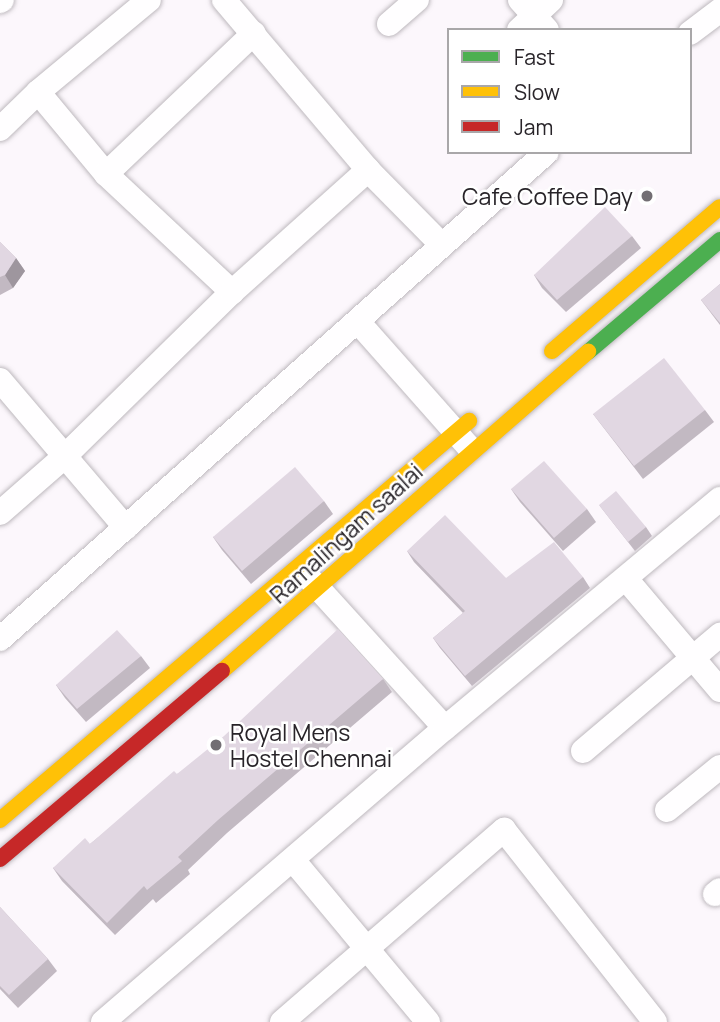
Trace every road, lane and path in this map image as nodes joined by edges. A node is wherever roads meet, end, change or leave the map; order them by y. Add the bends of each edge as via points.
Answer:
1 (149, 0) edge
2 (224, 0) edge
3 (417, 0) edge
4 (720, 10) edge
5 (390, 24) dead end
6 (692, 31) edge
7 (254, 33) junction
8 (37, 92) junction
9 (0, 130) edge
10 (545, 154) edge
11 (368, 170) junction
12 (106, 174) junction
13 (720, 207) edge
14 (720, 240) edge
15 (442, 246) junction
16 (232, 292) junction
17 (359, 323) junction
18 (540, 361) dead end
19 (1, 384) edge
20 (487, 406) dead end
21 (464, 442) junction
22 (65, 456) junction
23 (720, 499) edge
24 (0, 513) edge
25 (126, 528) junction
26 (300, 569) junction
27 (627, 580) junction
28 (319, 589) junction
29 (720, 635) edge
30 (0, 639) edge
31 (693, 658) junction
32 (720, 690) edge
33 (142, 703) junction
34 (162, 723) junction
35 (445, 728) junction
36 (583, 751) dead end
37 (720, 767) edge
38 (667, 810) dead end
39 (0, 820) edge
40 (0, 859) edge
41 (293, 860) junction
42 (367, 949) junction
43 (103, 1022) edge
44 (282, 1022) edge
45 (428, 1022) edge
46 (655, 1022) edge

1 - 8 street
2 - 7 street
3 - 5 street
4 - 6 street
7 - 11 street
7 - 12 street
8 - 9 street
8 - 12 street
10 - 15 street
11 - 15 street
11 - 16 street
12 - 16 street
13 - 18 main road
14 - 21 main road, Ramalingam saalai
15 - 17 street
16 - 22 street
17 - 21 street
17 - 25 street
19 - 22 street
20 - 21 main road
21 - 26 main road
21 - 28 main road, Ramalingam saalai
22 - 24 street
22 - 25 street
23 - 27 street
25 - 30 street
26 - 28 street
26 - 33 main road
27 - 31 street
27 - 35 street
28 - 34 main road, Ramalingam saalai
28 - 35 street
29 - 31 street
31 - 32 street
31 - 36 street
33 - 34 main road
33 - 39 main road
34 - 40 main road, Ramalingam saalai
35 - 41 street
37 - 38 street
41 - 42 street
41 - 43 street
42 - 44 street
42 - 45 street
42 - 46 street via 504,830

